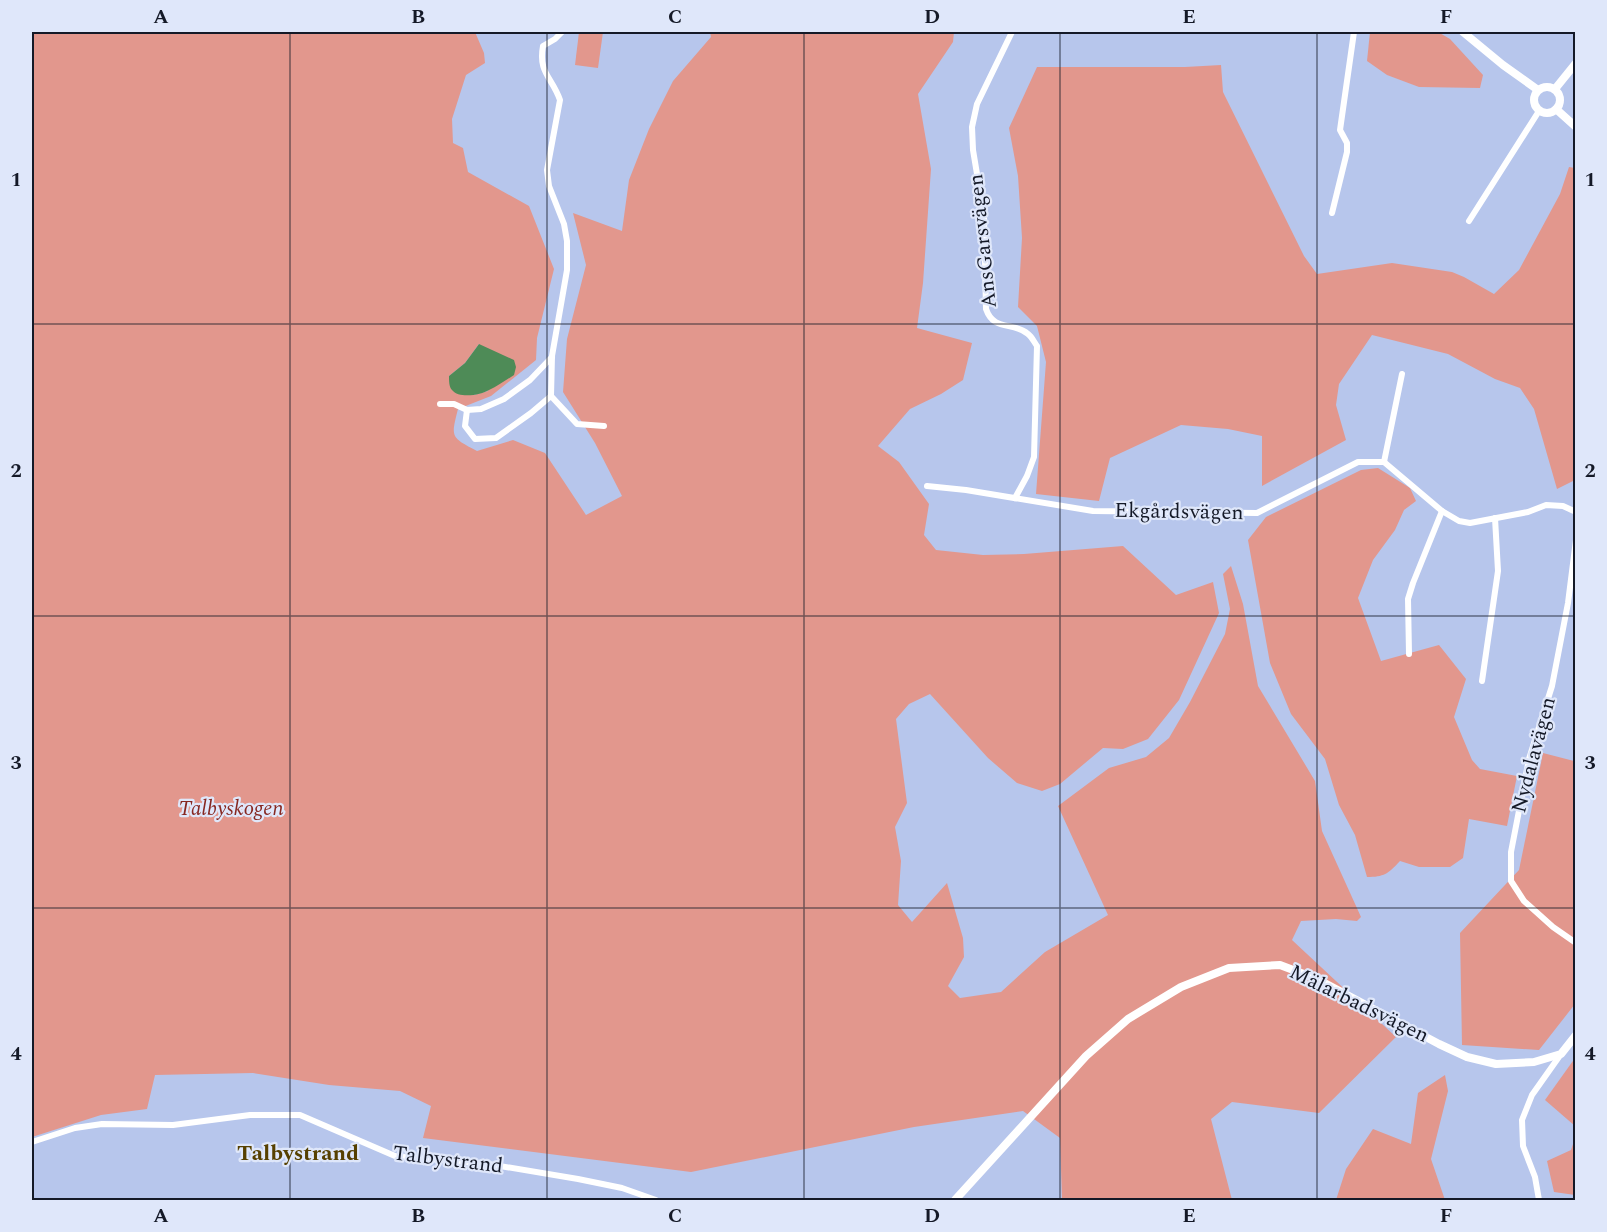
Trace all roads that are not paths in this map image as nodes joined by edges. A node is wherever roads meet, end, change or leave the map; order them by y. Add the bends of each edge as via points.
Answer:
1 (562, 32) edge
2 (1012, 32) edge
3 (1354, 32) edge
4 (1463, 32) edge
5 (1575, 63) edge
6 (1555, 89) junction
7 (1538, 90) junction
8 (1556, 109) junction
9 (1539, 111) junction
10 (1575, 127) edge
11 (1332, 213) dead end
12 (1469, 221) dead end
13 (552, 356) junction
14 (1402, 374) dead end
15 (551, 396) junction
16 (440, 404) dead end
17 (467, 410) junction
18 (604, 426) dead end
19 (1384, 462) junction
20 (927, 486) dead end
21 (1015, 498) junction
22 (1442, 511) junction
23 (1575, 512) edge
24 (1495, 518) junction
25 (1575, 540) edge
26 (1408, 654) dead end
27 (1482, 681) dead end
28 (1575, 944) edge
29 (1575, 1035) edge
30 (1561, 1054) junction
31 (32, 1143) edge
32 (656, 1200) edge
33 (955, 1200) edge
34 (1539, 1200) edge

1 - 13 street via 543,46 541,59 560,100 548,170 549,186 567,241 567,270
2 - 21 street, AnsGarsvägen via 977,104 972,127 984,216 986,309 999,324 1017,327 1029,335 1036,346 1034,458
3 - 11 street via 1340,130 1347,152
4 - 7 street
5 - 6 street
6 - 7 street via 1546,86
6 - 8 street via 1560,99
7 - 9 street via 1533,102
8 - 9 street via 1549,113
8 - 10 street
9 - 12 street
13 - 15 street
13 - 17 street via 530,380 504,399 481,409
14 - 19 street
15 - 17 street via 496,438 475,439 465,426
15 - 18 street via 577,423
16 - 17 street via 454,404
19 - 21 street, Ekgårdsvägen via 1358,462 1257,513 1093,511
19 - 22 street
20 - 21 street, Ekgårdsvägen
22 - 24 street via 1470,523
22 - 26 street via 1408,599
23 - 24 street via 1563,506 1546,505 1528,513
24 - 27 street via 1498,572
25 - 28 street, Nydalavägen via 1552,686 1529,759 1511,852 1511,881 1524,901
29 - 30 street
30 - 33 street, Mälarbadsvägen via 1534,1062 1496,1064 1467,1057 1317,979 1280,965 1229,968 1181,987 1128,1019 1086,1056
30 - 34 street via 1532,1095 1522,1120 1523,1146
31 - 32 street, Talbystrand via 75,1128 102,1124 173,1125 250,1115 300,1115 395,1156 488,1164 578,1179

